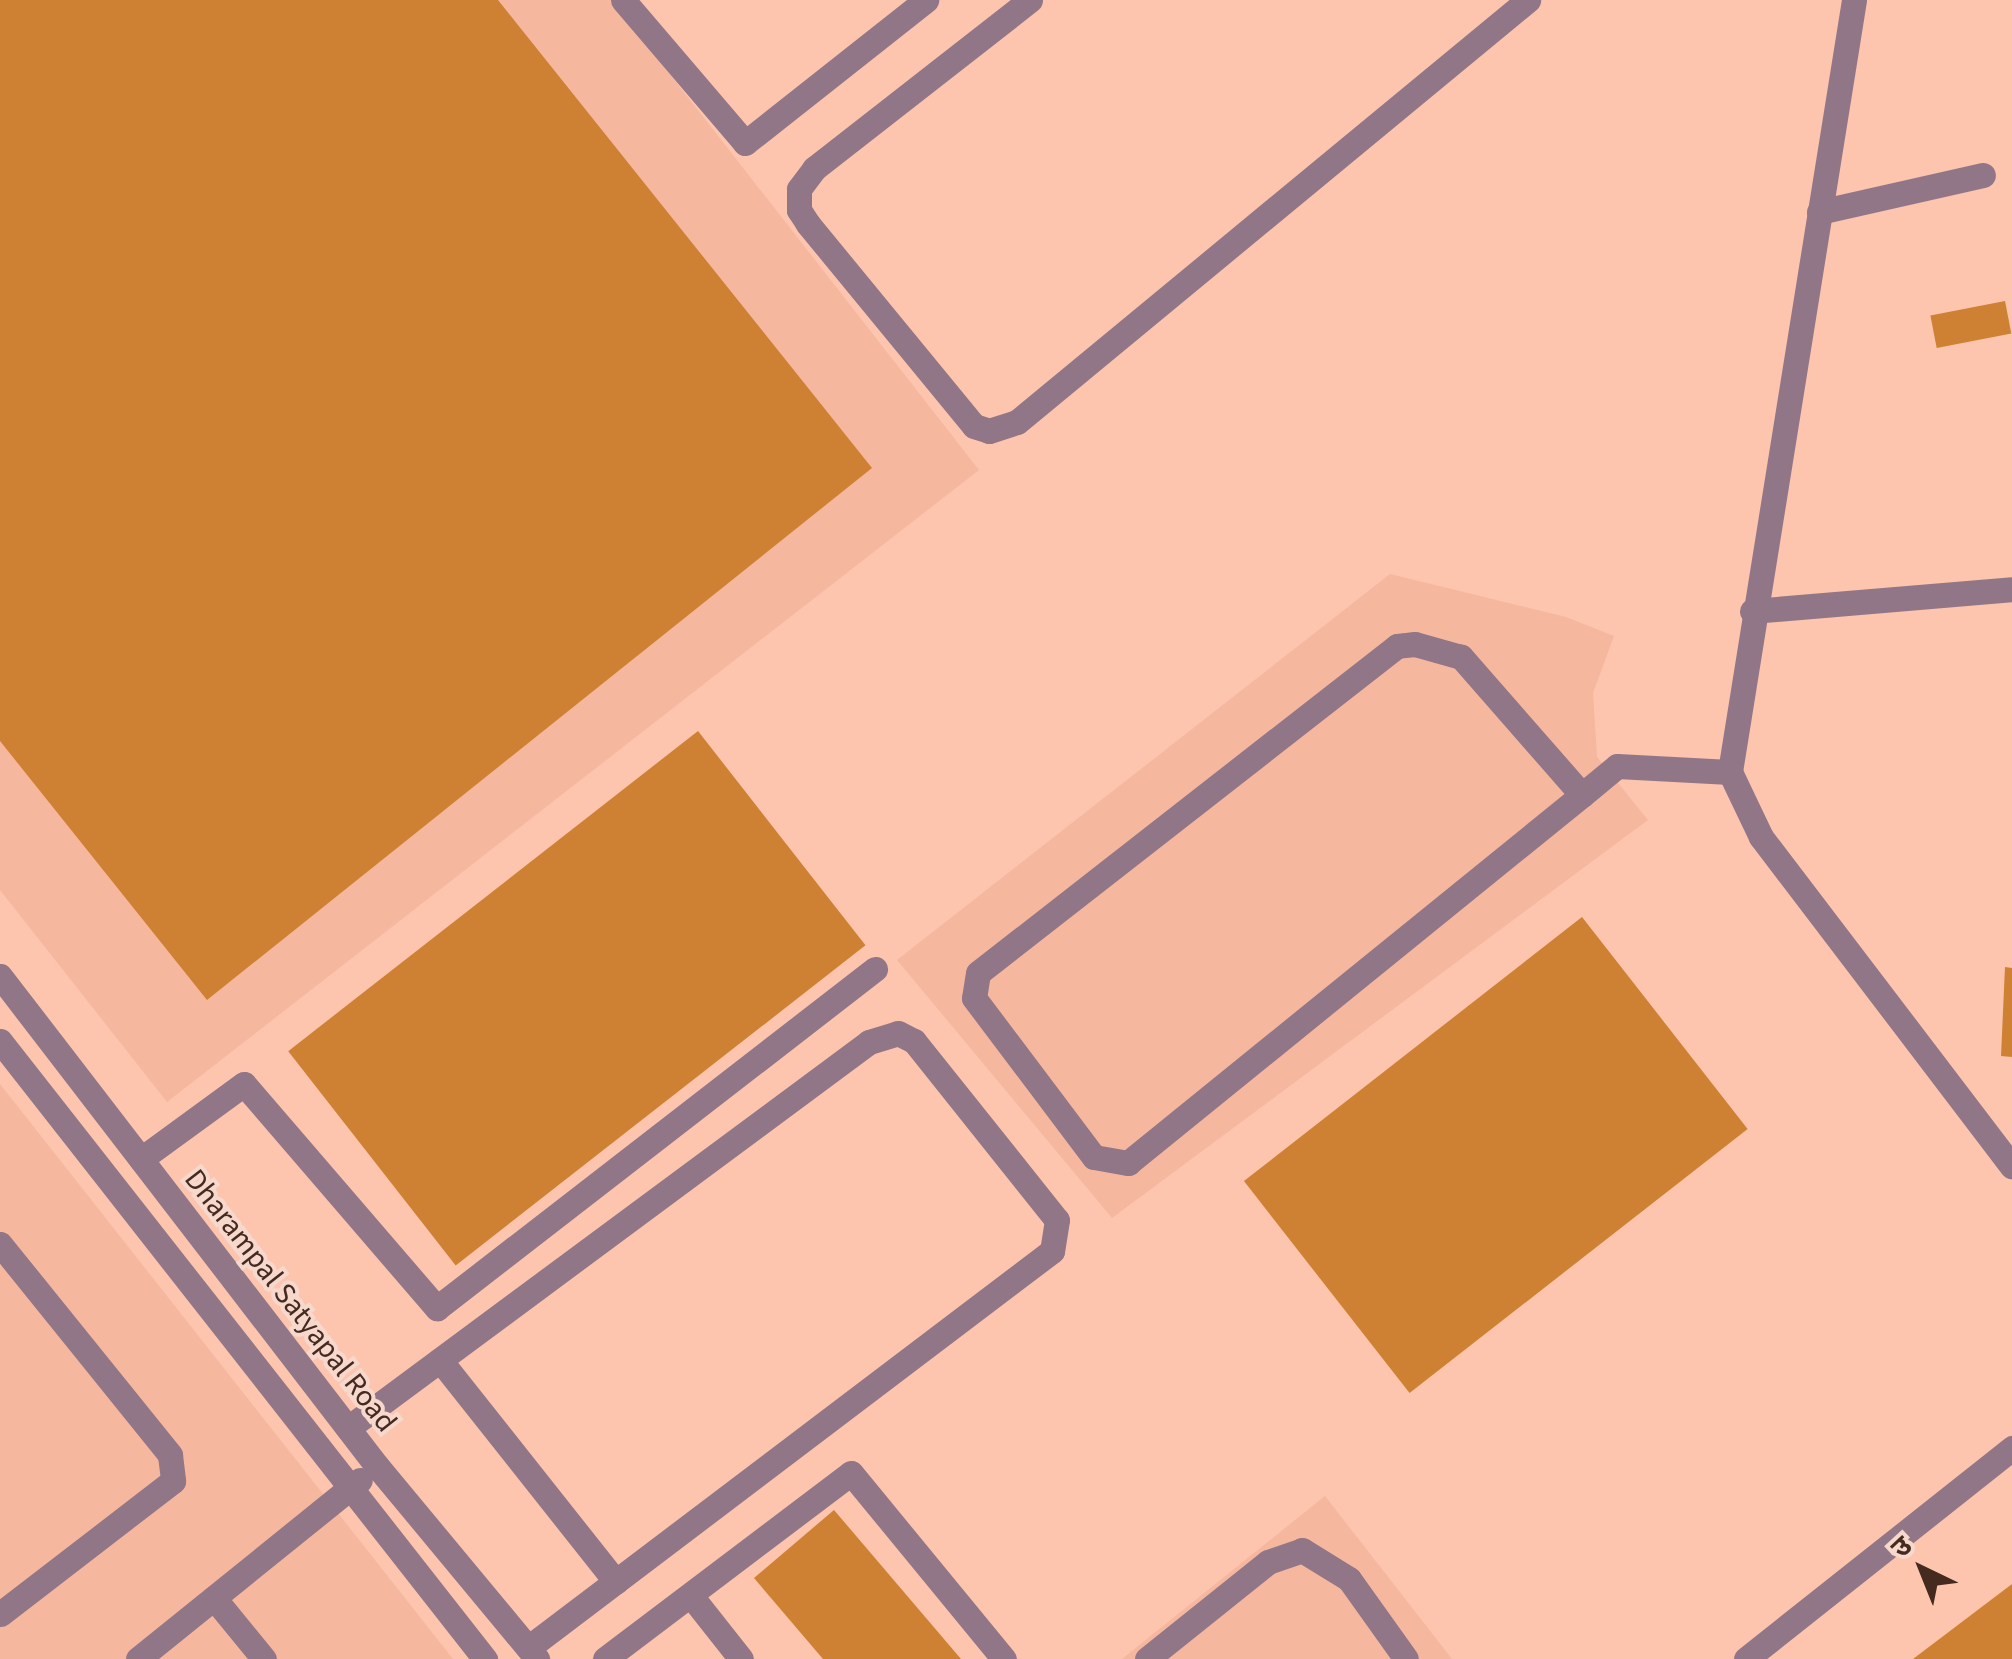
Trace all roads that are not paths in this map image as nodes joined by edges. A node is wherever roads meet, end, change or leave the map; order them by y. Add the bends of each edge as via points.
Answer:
1 (624, 0) edge
2 (926, 0) edge
3 (1030, 0) edge
4 (1528, 0) edge
5 (1854, 0) edge
6 (1983, 175) dead end
7 (1819, 212) junction
8 (2012, 589) edge
9 (1752, 610) junction
10 (1730, 772) junction
11 (1582, 795) junction
12 (876, 968) dead end
13 (0, 976) edge
14 (0, 1041) edge
15 (141, 1159) junction
16 (2012, 1166) edge
17 (0, 1244) edge
18 (440, 1360) junction
19 (348, 1428) junction
20 (2012, 1448) edge
21 (376, 1466) junction
22 (349, 1489) junction
23 (616, 1582) junction
24 (692, 1597) junction
25 (214, 1598) junction
26 (0, 1614) edge
27 (532, 1654) edge
28 (138, 1659) edge
29 (264, 1659) edge
30 (485, 1659) edge
31 (605, 1659) edge
32 (741, 1659) edge
33 (1004, 1659) edge
34 (1147, 1659) edge
35 (1406, 1659) edge
36 (1746, 1659) edge

1 - 2 street via 745,142
3 - 4 street via 814,169 800,189 799,210 808,224 974,426 989,431 1017,422
5 - 7 street
6 - 7 street
7 - 9 street
8 - 9 street
9 - 10 street
10 - 11 street via 1617,766
10 - 16 street via 1761,837
11 - 11 street via 1128,1163 1094,1157 974,998 978,974 1397,646 1415,644 1461,657
12 - 15 street via 437,1308 244,1084
13 - 15 street, Dharampal Satyapal Road
14 - 22 street
15 - 19 street, Dharampal Satyapal Road
17 - 26 street via 170,1455 173,1481
18 - 19 street
18 - 23 street
18 - 23 street via 883,1034 914,1041 1057,1220 1052,1251
19 - 21 street, Dharampal Satyapal Road
20 - 36 street
21 - 22 street
21 - 27 street, Dharampal Satyapal Road
22 - 25 street
22 - 30 street
23 - 27 street
24 - 31 street
24 - 32 street
24 - 33 street via 851,1473
25 - 28 street
25 - 29 street
34 - 35 street via 1268,1562 1302,1550 1349,1580

